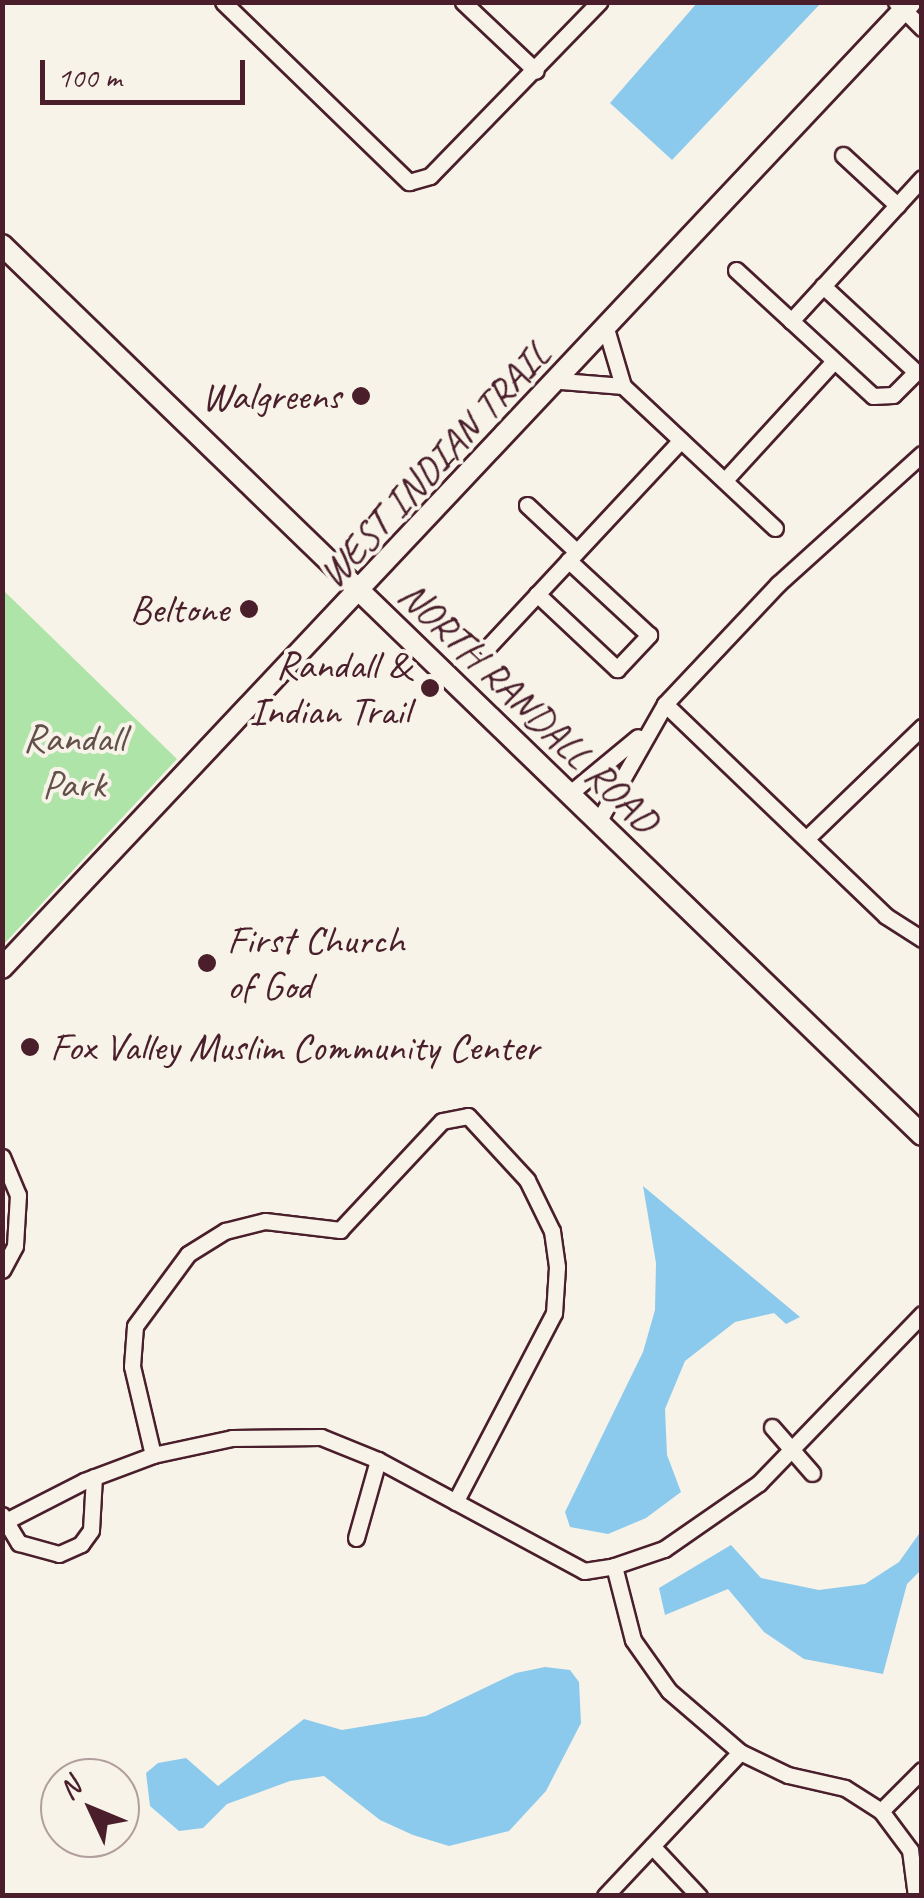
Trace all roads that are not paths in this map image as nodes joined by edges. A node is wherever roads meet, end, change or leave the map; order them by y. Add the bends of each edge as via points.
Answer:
1 (223, 2) edge
2 (462, 2) edge
3 (599, 2) edge
4 (903, 5) edge
5 (922, 28) edge
6 (536, 71) junction
7 (844, 155) dead end
8 (922, 178) edge
9 (897, 205) junction
10 (2, 245) edge
11 (736, 270) dead end
12 (823, 286) junction
13 (791, 321) junction
14 (606, 332) junction
15 (834, 361) junction
16 (561, 381) junction
17 (623, 386) junction
18 (681, 440) junction
19 (922, 454) edge
20 (724, 480) junction
21 (527, 505) dead end
22 (775, 528) dead end
23 (572, 555) junction
24 (362, 593) junction
25 (537, 594) junction
26 (488, 648) dead end
27 (665, 704) junction
28 (922, 727) edge
29 (649, 728) junction
30 (570, 794) junction
31 (598, 822) junction
32 (807, 838) junction
33 (922, 939) edge
34 (2, 968) edge
35 (922, 1135) edge
36 (2, 1157) edge
37 (2, 1270) edge
38 (922, 1314) edge
39 (772, 1427) dead end
40 (794, 1452) junction
41 (154, 1455) junction
42 (378, 1460) junction
43 (812, 1473) dead end
44 (94, 1477) junction
45 (455, 1502) junction
46 (3, 1520) edge
47 (356, 1538) dead end
48 (614, 1566) junction
49 (740, 1752) junction
50 (922, 1770) edge
51 (881, 1810) junction
52 (652, 1846) junction
53 (605, 1896) edge
54 (698, 1896) edge
55 (916, 1896) edge

1 - 6 street via 409,182 430,176
2 - 6 street
3 - 6 street
4 - 5 street
4 - 14 main road, WEST INDIAN TRAIL
7 - 9 street
8 - 9 street
9 - 12 street
10 - 24 main road, NORTH RANDALL ROAD
11 - 13 street
12 - 13 street
12 - 15 street via 916,372 893,395 874,396
13 - 15 street
14 - 16 main road, WEST INDIAN TRAIL
14 - 17 street
15 - 20 street
16 - 17 street
16 - 24 main road, WEST INDIAN TRAIL
17 - 18 street
18 - 20 street
18 - 23 street
19 - 27 street via 778,584
20 - 22 street
21 - 23 street
23 - 25 street
23 - 25 street via 649,635 617,669
24 - 30 main road, NORTH RANDALL ROAD
24 - 34 main road, WEST INDIAN TRAIL
25 - 26 street
27 - 29 street
27 - 32 street
28 - 32 street
29 - 30 street
29 - 31 street
30 - 31 main road, NORTH RANDALL ROAD
31 - 35 main road, NORTH RANDALL ROAD
32 - 33 street via 886,916
36 - 37 street via 18,1195 15,1246
38 - 40 street
39 - 40 street
40 - 43 street
40 - 48 street via 664,1548
41 - 42 street via 273,1434 321,1437
41 - 44 street
41 - 45 street via 132,1366 134,1326 188,1254 225,1231 265,1221 340,1230 442,1121 468,1116 527,1180 552,1231 557,1267 554,1314
42 - 45 street
42 - 47 street
44 - 46 street
44 - 46 street via 96,1506 81,1544 59,1554 36,1553
45 - 48 street via 584,1570
48 - 49 street via 633,1640 669,1690
49 - 51 street via 788,1775 845,1788
49 - 52 street
50 - 51 street
51 - 55 street via 910,1850
52 - 53 street
52 - 54 street

